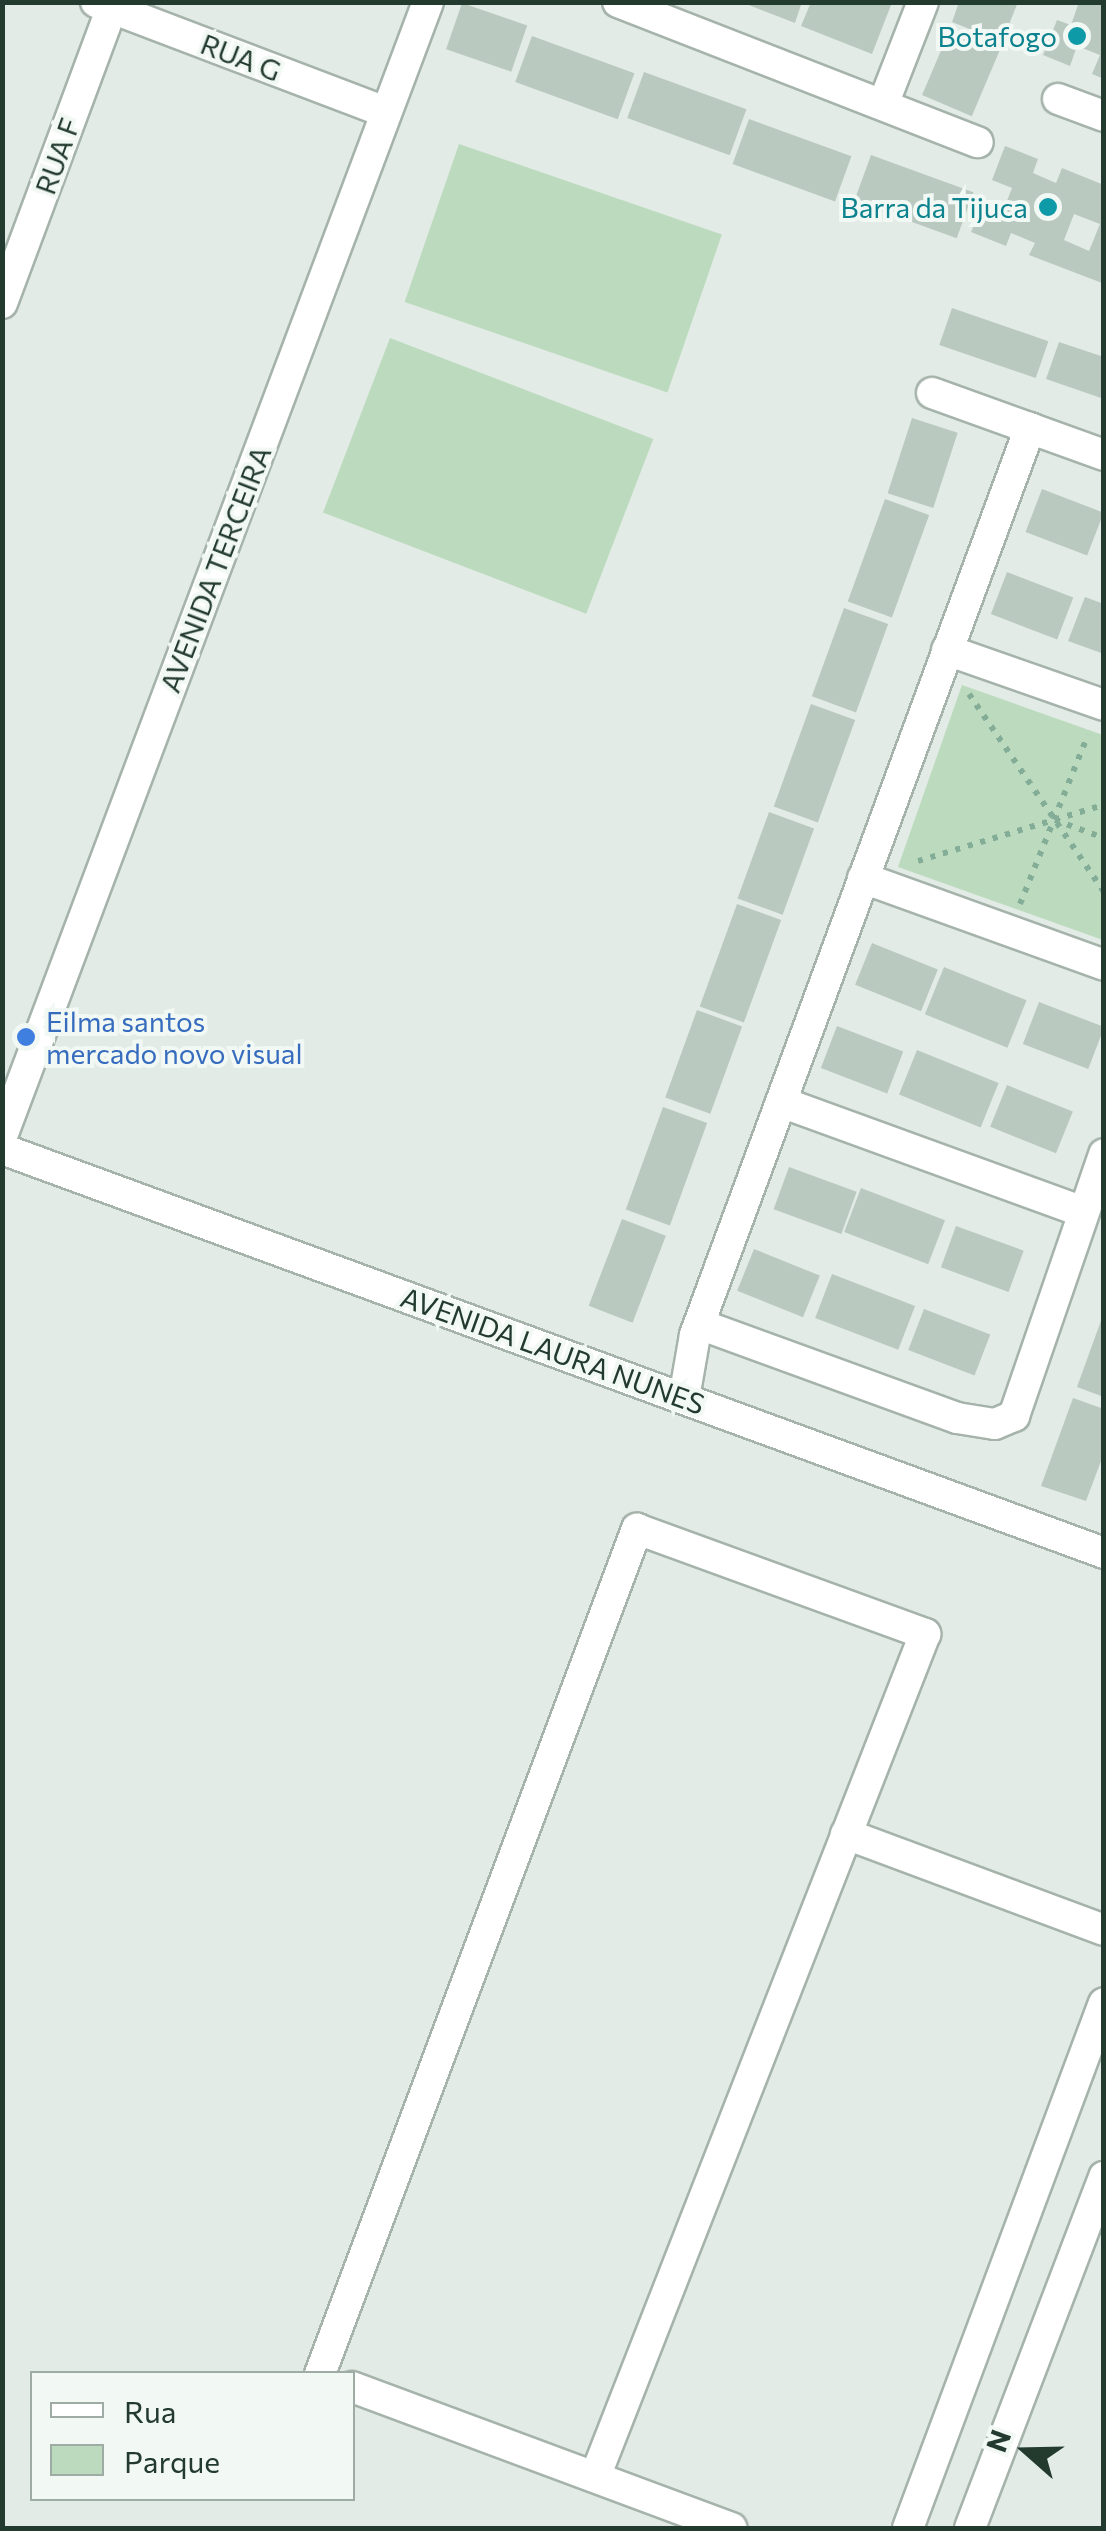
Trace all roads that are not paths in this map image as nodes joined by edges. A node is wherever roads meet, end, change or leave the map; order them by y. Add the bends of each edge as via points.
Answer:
1 (428, 2) edge
2 (618, 2) edge
3 (922, 2) edge
4 (113, 6) edge
5 (1058, 99) dead end
6 (884, 102) junction
7 (386, 112) junction
8 (1104, 116) edge
9 (978, 142) dead end
10 (2, 304) edge
11 (932, 393) dead end
12 (1030, 428) junction
13 (1104, 454) edge
14 (947, 650) junction
15 (1097, 717) edge
16 (863, 878) junction
17 (1104, 964) edge
18 (781, 1102) junction
19 (2, 1136) edge
20 (2, 1149) edge
21 (1104, 1154) edge
22 (1083, 1212) junction
23 (700, 1324) junction
24 (684, 1398) junction
25 (1104, 1553) edge
26 (846, 1834) junction
27 (1104, 1930) edge
28 (1104, 2003) edge
29 (1104, 2177) edge
30 (321, 2371) edge
31 (355, 2389) edge
32 (595, 2477) junction
33 (732, 2528) edge
34 (908, 2528) edge
35 (970, 2528) edge

1 - 7 street, AVENIDA TERCEIRA
2 - 6 street
3 - 6 street
4 - 7 street, RUA G
4 - 10 street, RUA F
5 - 8 street
6 - 9 street
7 - 19 street, AVENIDA TERCEIRA
11 - 12 street
12 - 13 street
12 - 14 street
14 - 15 street
14 - 16 street
16 - 17 street
16 - 18 street
18 - 22 street
18 - 23 street
20 - 24 street, AVENIDA LAURA NUNES
21 - 22 street
22 - 23 street via 1014,1416 995,1424 956,1418
23 - 24 street
24 - 25 street, AVENIDA LAURA NUNES
26 - 27 street
26 - 30 street via 924,1634 637,1529
26 - 32 street
28 - 34 street
29 - 35 street
31 - 32 street
32 - 33 street

